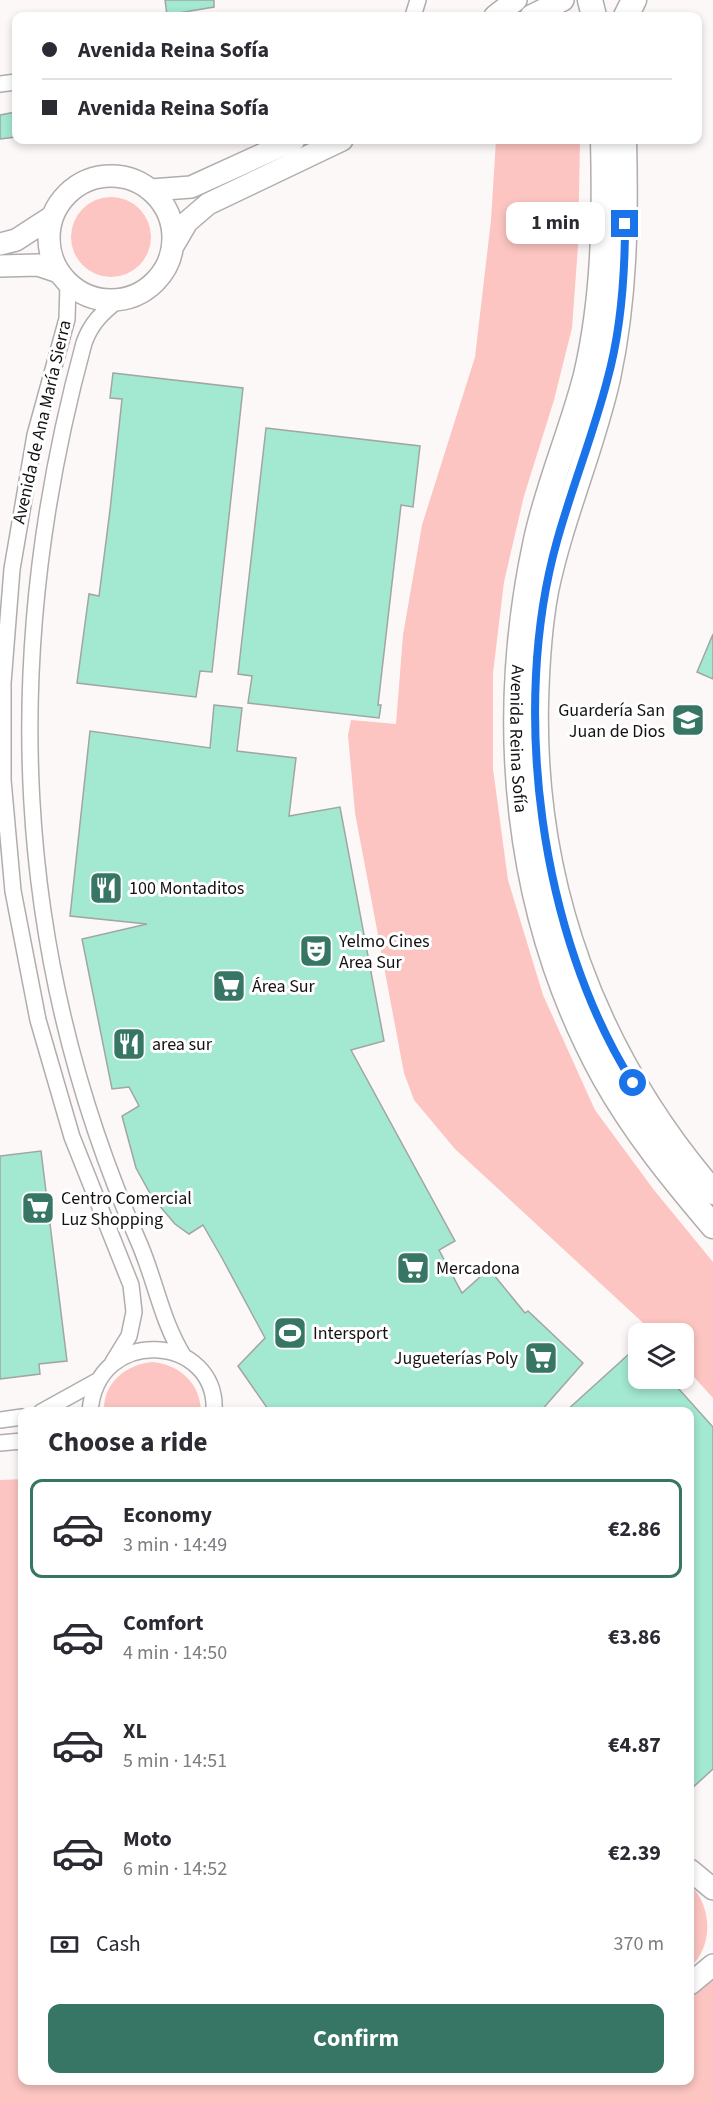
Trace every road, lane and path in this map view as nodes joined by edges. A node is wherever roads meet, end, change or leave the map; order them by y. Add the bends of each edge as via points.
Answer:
1 (516, 0) edge
2 (563, 0) edge
3 (500, 12) edge
4 (539, 12) edge
5 (285, 144) edge
6 (334, 144) edge
7 (603, 144) edge
8 (624, 144) edge
9 (151, 190) junction
10 (53, 216) junction
11 (0, 244) edge
12 (173, 247) junction
13 (0, 266) edge
14 (64, 278) junction
15 (118, 300) junction
16 (713, 1192) edge
17 (713, 1226) edge
18 (184, 1357) junction
19 (113, 1362) junction
20 (97, 1381) junction
21 (50, 1407) edge
22 (90, 1407) edge
23 (214, 1407) edge
24 (18, 1418) edge
25 (0, 1420) edge
26 (18, 1441) edge
27 (0, 1443) edge
28 (700, 1874) edge
29 (713, 1889) edge
30 (713, 1965) edge
31 (694, 1981) edge

1 - 3 street
2 - 4 street
5 - 9 street via 190,187
6 - 12 street via 208,204 187,222
7 - 17 main road, Avenida Reina Sofía via 599,307 586,374 537,537 517,654 519,806 532,882 574,1014 637,1130
8 - 16 main road, Avenida Reina Sofía via 625,245 608,379 557,542 537,652 539,801 554,887 568,938 594,1003 623,1067 681,1154
9 - 10 street via 121,177 88,181 73,189
9 - 12 street via 170,216
10 - 11 street via 16,240
10 - 14 street via 49,245
12 - 15 street via 169,262 155,283 134,296
13 - 14 street via 38,265
14 - 15 street via 92,297
14 - 19 street, Avenida de Ana María Sierra via 68,319 35,435 12,569 3,683 3,780 13,891 38,1020 72,1137 131,1285 134,1312 129,1336
15 - 18 street, Avenida de Ana María Sierra via 99,315 84,343 42,511 26,646 26,777 30,841 58,1013 110,1176 152,1277 163,1316
18 - 19 street, Avenida de Ana María Sierra via 166,1350 147,1349
18 - 23 street, Avenida de Ana María Sierra via 205,1377
19 - 20 street, Avenida de Ana María Sierra
20 - 21 street
20 - 22 street, Avenida de Ana María Sierra
24 - 25 street
26 - 27 street
28 - 29 street
30 - 31 street

